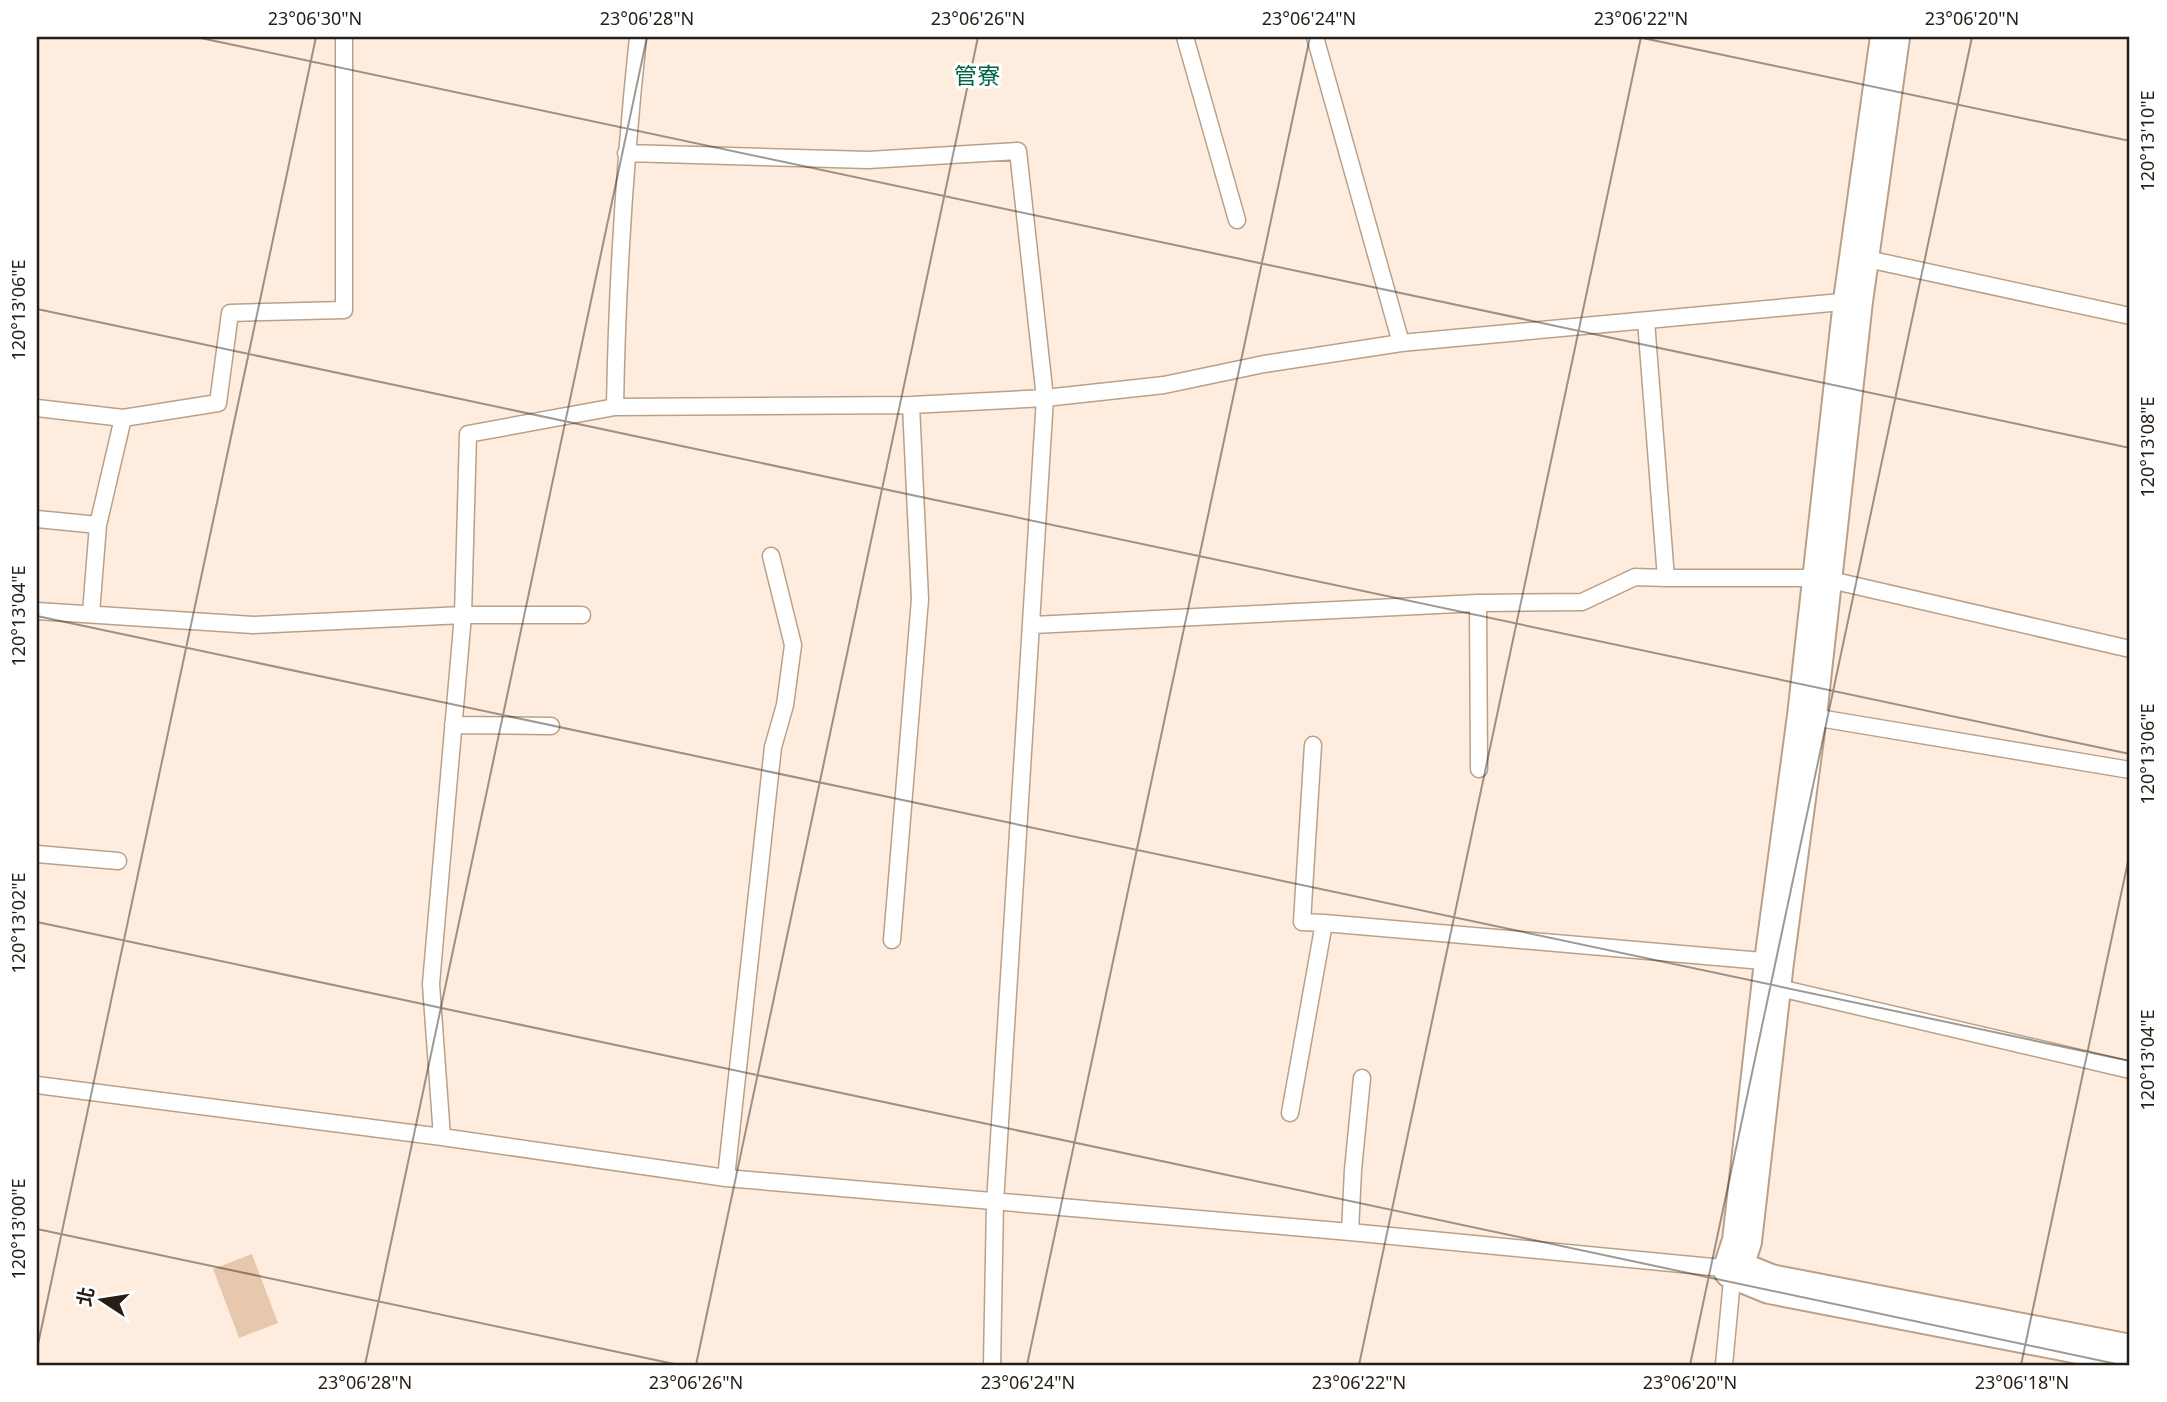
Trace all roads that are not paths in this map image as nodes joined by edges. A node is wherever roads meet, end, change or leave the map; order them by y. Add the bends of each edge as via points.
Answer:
1 (344, 37) edge
2 (638, 37) edge
3 (1185, 37) edge
4 (1315, 37) edge
5 (1890, 37) edge
6 (626, 153) junction
7 (1237, 220) dead end
8 (1858, 257) junction
9 (1853, 301) junction
10 (2130, 316) edge
11 (1646, 321) junction
12 (1401, 343) junction
13 (1045, 398) junction
14 (911, 405) junction
15 (615, 407) junction
16 (37, 408) edge
17 (123, 418) junction
18 (37, 519) edge
19 (98, 525) junction
20 (772, 556) dead end
21 (1666, 578) junction
22 (1822, 578) junction
23 (1478, 603) junction
24 (37, 611) edge
25 (92, 613) junction
26 (463, 615) junction
27 (582, 615) dead end
28 (1033, 625) junction
29 (2130, 649) edge
30 (1807, 716) junction
31 (453, 725) junction
32 (551, 726) dead end
33 (1313, 745) dead end
34 (1479, 769) dead end
35 (2130, 770) edge
36 (37, 853) edge
37 (118, 861) dead end
38 (1324, 923) junction
39 (892, 940) dead end
40 (1773, 974) junction
41 (2130, 1070) edge
42 (1362, 1078) dead end
43 (37, 1085) edge
44 (1290, 1113) dead end
45 (442, 1137) junction
46 (726, 1178) junction
47 (995, 1203) junction
48 (1350, 1232) junction
49 (1733, 1269) junction
50 (2130, 1354) edge
51 (992, 1365) edge
52 (1724, 1365) edge

1 - 17 lane via 344,310 230,313 218,403
2 - 6 lane
3 - 7 lane
4 - 12 lane
5 - 8 street
6 - 13 lane via 868,160 1017,150
6 - 15 lane
8 - 9 street
8 - 10 lane
9 - 11 lane
9 - 22 street
11 - 12 lane
11 - 21 lane
12 - 13 lane via 1164,385
13 - 14 lane
13 - 28 lane
14 - 15 lane
14 - 39 lane via 920,599
15 - 26 lane via 468,434
16 - 17 lane
17 - 19 lane
18 - 19 lane
19 - 25 lane
20 - 46 lane via 793,645 785,705 773,747
21 - 22 lane
21 - 23 lane via 1636,576 1582,601
22 - 29 lane
22 - 30 street
23 - 28 lane
23 - 34 lane
24 - 25 lane
25 - 26 lane via 253,625
26 - 27 lane
26 - 31 lane
28 - 47 lane
30 - 35 lane
30 - 40 street
31 - 32 lane
31 - 45 lane via 431,984
33 - 38 lane via 1302,922
36 - 37 lane
38 - 40 lane
38 - 44 lane
40 - 41 lane
40 - 49 street via 1742,1241
42 - 48 lane
43 - 45 lane
45 - 46 lane
46 - 47 lane
47 - 48 lane
47 - 51 lane
48 - 49 lane
49 - 50 street via 1770,1284
49 - 52 lane

